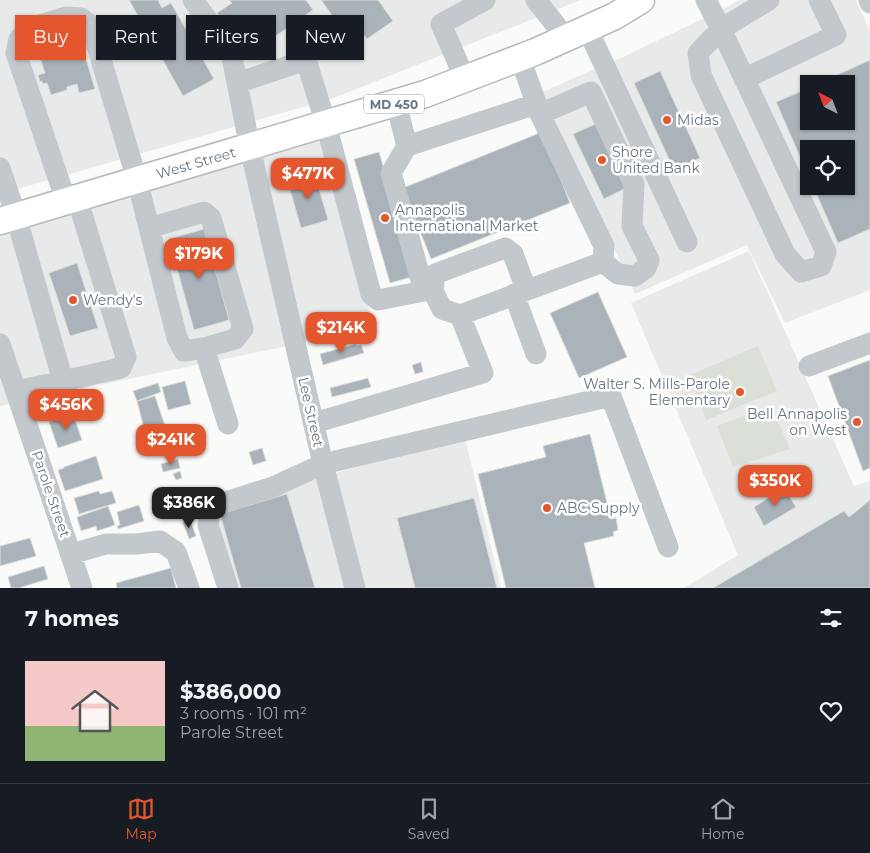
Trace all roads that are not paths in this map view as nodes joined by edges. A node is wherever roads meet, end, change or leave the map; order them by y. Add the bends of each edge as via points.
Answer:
1 (193, 0) edge
2 (485, 0) edge
3 (536, 0) edge
4 (706, 0) edge
5 (769, 0) edge
6 (819, 0) edge
7 (634, 2) edge
8 (721, 30) junction
9 (577, 33) junction
10 (520, 58) junction
11 (465, 79) junction
12 (744, 79) junction
13 (237, 83) junction
14 (396, 103) junction
15 (538, 109) junction
16 (326, 124) junction
17 (407, 146) junction
18 (250, 148) junction
19 (0, 168) edge
20 (137, 180) junction
21 (72, 200) junction
22 (8, 218) edge
23 (149, 228) junction
24 (687, 242) dead end
25 (603, 262) junction
26 (429, 291) junction
27 (520, 292) junction
28 (460, 315) junction
29 (870, 343) edge
30 (0, 344) edge
31 (204, 348) junction
32 (536, 354) dead end
33 (809, 366) dead end
34 (4, 371) edge
35 (63, 380) junction
36 (16, 391) junction
37 (314, 423) junction
38 (228, 424) dead end
39 (323, 464) junction
40 (668, 547) dead end
41 (71, 554) junction
42 (82, 588) edge
43 (189, 588) edge
44 (228, 588) edge
45 (355, 588) edge

1 - 13 street, Lee Street via 231,52
2 - 11 street via 441,24
3 - 9 street
4 - 8 street
5 - 8 street
6 - 12 street via 836,34
7 - 9 main road, West Street / MD 450 via 615,16
8 - 12 street
8 - 12 street via 698,53 701,75 785,254 801,272 821,266 826,252
9 - 10 main road, West Street / MD 450
9 - 24 street
10 - 11 main road, West Street / MD 450
10 - 15 street
11 - 14 main road, West Street / MD 450
13 - 16 street via 306,60
13 - 18 street, Lee Street
14 - 16 main road, West Street / MD 450
14 - 17 street
15 - 17 street
15 - 25 street via 604,246
15 - 25 street via 591,92 634,184 632,226 648,260 646,268 635,276 618,274
16 - 18 main road, West Street / MD 450
16 - 26 street via 371,294 378,300
17 - 26 street via 390,173
18 - 20 main road, West Street / MD 450
18 - 37 street, Lee Street
19 - 22 street
20 - 21 main road, West Street / MD 450
20 - 21 street via 91,26 81,18 66,17 30,28 19,39 16,54
20 - 23 street
21 - 22 main road, West Street / MD 450
21 - 35 street via 126,356 121,368
22 - 35 street
23 - 31 street via 177,338 184,351
23 - 31 street via 204,212 211,218 243,329 235,339
25 - 27 street
26 - 27 street via 435,274 505,248 513,254
26 - 28 street via 442,309
27 - 28 street
27 - 32 street
28 - 37 street via 483,373
29 - 33 street
30 - 34 street, Parole Street
31 - 38 street
34 - 36 street, Parole Street
35 - 36 street
36 - 41 street, Parole Street
37 - 39 street, Lee Street
39 - 40 street via 612,396
39 - 44 street via 273,487 219,504 210,513 208,525
39 - 45 street, Lee Street
41 - 42 street, Parole Street
41 - 43 street via 106,544 160,541 176,552

